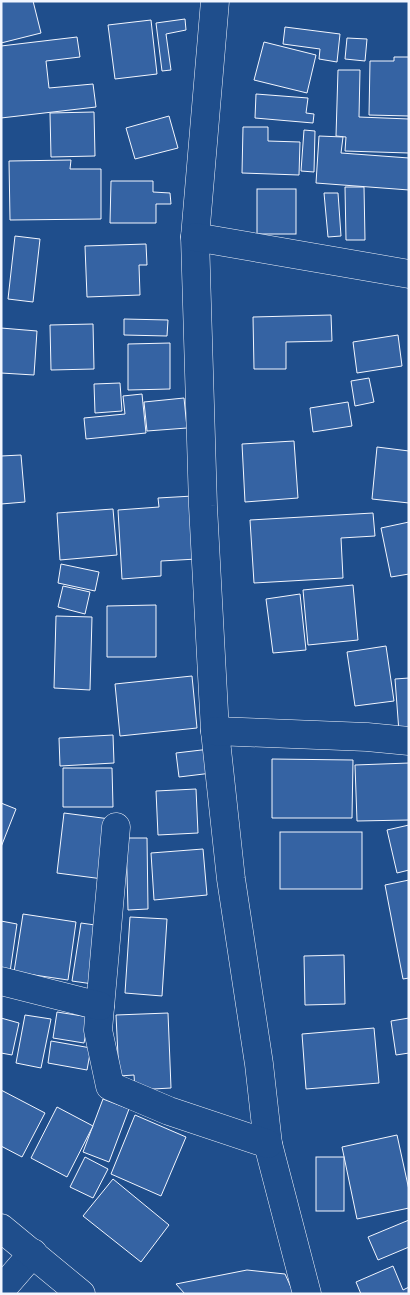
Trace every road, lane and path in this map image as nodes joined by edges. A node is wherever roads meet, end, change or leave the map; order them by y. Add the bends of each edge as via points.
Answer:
1 (215, 1) edge
2 (195, 237) junction
3 (409, 274) edge
4 (215, 731) junction
5 (409, 740) edge
6 (116, 827) dead end
7 (1, 981) edge
8 (100, 1006) junction
9 (268, 1144) junction
10 (1, 1228) edge
11 (32, 1254) junction
12 (1, 1290) edge
13 (81, 1294) edge
14 (306, 1294) edge

1 - 2 main road
2 - 3 main road
2 - 4 main road via 203,506
4 - 5 main road
4 - 9 main road via 231,879
6 - 8 main road
7 - 8 main road
8 - 9 main road via 98,1030 110,1086 169,1111
9 - 14 main road
10 - 11 main road
11 - 12 main road
11 - 13 main road

